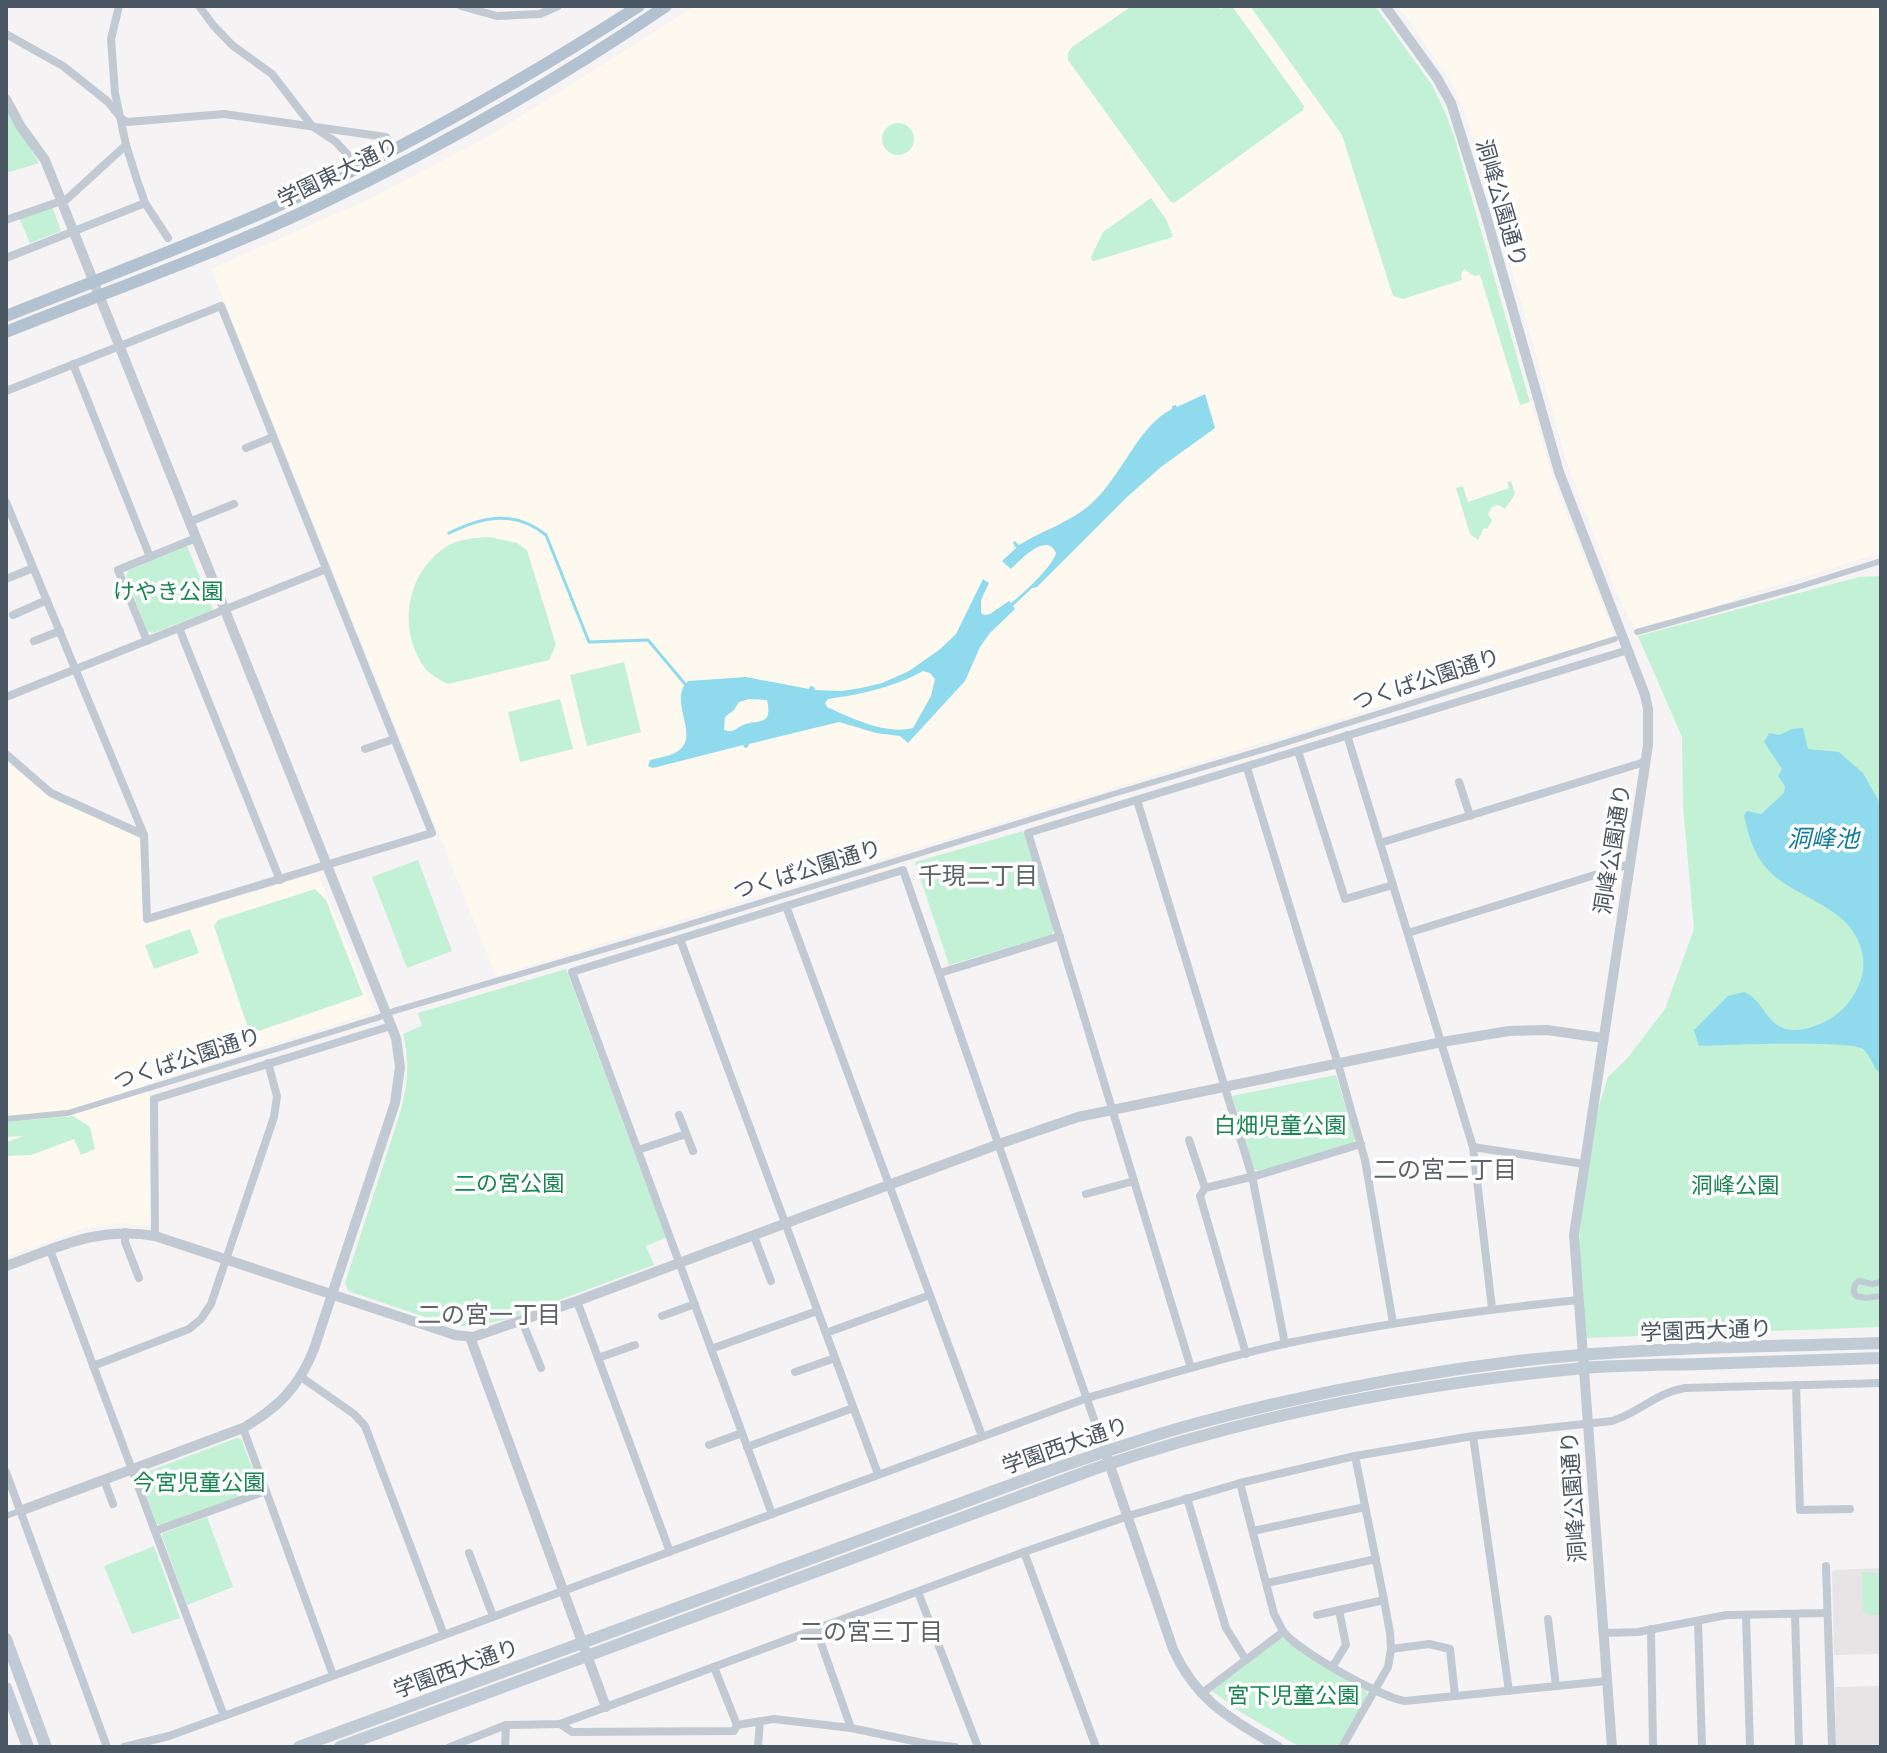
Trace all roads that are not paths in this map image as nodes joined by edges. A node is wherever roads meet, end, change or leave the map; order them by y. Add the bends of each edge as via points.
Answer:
1 (119, 6) edge
2 (199, 6) edge
3 (461, 6) edge
4 (558, 6) edge
5 (639, 6) edge
6 (666, 6) edge
7 (1385, 6) edge
8 (6, 34) edge
9 (6, 99) edge
10 (121, 118) junction
11 (312, 126) junction
12 (386, 137) dead end
13 (126, 145) junction
14 (356, 168) junction
15 (61, 201) junction
16 (145, 203) junction
17 (6, 220) edge
18 (74, 232) junction
19 (168, 238) dead end
20 (6, 258) edge
21 (94, 282) junction
22 (99, 295) junction
23 (6, 316) edge
24 (6, 332) edge
25 (118, 346) junction
26 (73, 364) junction
27 (6, 391) edge
28 (273, 437) junction
29 (246, 448) dead end
30 (6, 502) edge
31 (234, 504) dead end
32 (189, 522) junction
33 (196, 538) junction
34 (150, 557) junction
35 (1881, 561) edge
36 (33, 568) junction
37 (326, 569) junction
38 (6, 579) edge
39 (47, 600) junction
40 (223, 609) junction
41 (13, 615) dead end
42 (179, 628) junction
43 (60, 631) junction
44 (1637, 632) dead end
45 (1615, 639) dead end
46 (34, 641) dead end
47 (147, 641) junction
48 (1628, 650) junction
49 (76, 669) junction
50 (6, 697) edge
51 (1347, 735) junction
52 (394, 739) junction
53 (365, 749) dead end
54 (1298, 751) junction
55 (6, 754) edge
56 (1645, 762) junction
57 (1247, 768) junction
58 (1459, 782) dead end
59 (1137, 800) junction
60 (1470, 816) junction
61 (144, 835) junction
62 (1380, 843) junction
63 (1630, 864) junction
64 (326, 865) junction
65 (280, 880) junction
66 (1393, 885) junction
67 (786, 906) junction
68 (1408, 933) junction
69 (1060, 936) junction
70 (680, 939) junction
71 (940, 973) junction
72 (391, 1026) junction
73 (1603, 1038) junction
74 (1442, 1042) junction
75 (268, 1063) junction
76 (1338, 1064) junction
77 (1225, 1087) junction
78 (1112, 1110) junction
79 (679, 1115) dead end
80 (6, 1119) edge
81 (686, 1134) junction
82 (1189, 1140) dead end
83 (999, 1144) junction
84 (1361, 1144) junction
85 (1473, 1147) junction
86 (638, 1150) junction
87 (693, 1151) dead end
88 (1584, 1164) junction
89 (1252, 1176) junction
90 (1134, 1181) junction
91 (889, 1185) junction
92 (1205, 1188) junction
93 (1086, 1194) dead end
94 (785, 1224) junction
95 (125, 1232) junction
96 (155, 1236) junction
97 (754, 1236) junction
98 (50, 1250) junction
99 (227, 1259) junction
100 (680, 1263) junction
101 (6, 1266) edge
102 (139, 1278) dead end
103 (771, 1281) dead end
104 (1881, 1282) edge
105 (332, 1294) junction
106 (930, 1295) junction
107 (1881, 1296) edge
108 (1578, 1300) junction
109 (577, 1301) junction
110 (695, 1304) junction
111 (1492, 1308) junction
112 (817, 1311) junction
113 (662, 1316) dead end
114 (522, 1321) junction
115 (1393, 1323) junction
116 (826, 1333) junction
117 (470, 1337) junction
118 (1881, 1343) edge
119 (1285, 1344) junction
120 (635, 1345) dead end
121 (711, 1349) junction
122 (1246, 1354) junction
123 (598, 1358) junction
124 (835, 1358) junction
125 (1881, 1358) edge
126 (1583, 1362) junction
127 (93, 1366) junction
128 (541, 1368) dead end
129 (1191, 1368) junction
130 (795, 1372) dead end
131 (301, 1377) junction
132 (1881, 1383) edge
133 (1796, 1385) junction
134 (1087, 1398) junction
135 (853, 1408) junction
136 (1588, 1424) junction
137 (243, 1428) junction
138 (742, 1433) junction
139 (982, 1436) junction
140 (1473, 1436) junction
141 (709, 1445) dead end
142 (747, 1447) junction
143 (1355, 1456) junction
144 (1107, 1457) junction
145 (131, 1469) junction
146 (6, 1472) edge
147 (878, 1474) junction
148 (104, 1480) junction
149 (1240, 1483) junction
150 (266, 1491) junction
151 (1187, 1498) junction
152 (113, 1504) dead end
153 (1365, 1507) junction
154 (1850, 1509) dead end
155 (20, 1511) junction
156 (772, 1514) junction
157 (6, 1516) edge
158 (1128, 1516) junction
159 (155, 1531) junction
160 (1253, 1531) junction
161 (670, 1552) junction
162 (1024, 1552) junction
163 (469, 1553) dead end
164 (1376, 1559) junction
165 (1826, 1566) dead end
166 (1267, 1583) junction
167 (564, 1590) junction
168 (918, 1592) junction
169 (1384, 1600) junction
170 (1339, 1610) junction
171 (1827, 1613) junction
172 (1795, 1614) junction
173 (1317, 1615) dead end
174 (1746, 1615) junction
175 (493, 1616) junction
176 (1548, 1619) dead end
177 (1698, 1621) junction
178 (816, 1629) junction
179 (1651, 1629) junction
180 (1283, 1632) junction
181 (1604, 1633) junction
182 (444, 1635) junction
183 (6, 1639) edge
184 (583, 1642) junction
185 (1391, 1649) junction
186 (588, 1655) junction
187 (1246, 1660) junction
188 (1333, 1666) junction
189 (714, 1667) junction
190 (333, 1675) junction
191 (1607, 1681) junction
192 (1556, 1686) junction
193 (6, 1688) edge
194 (1375, 1691) junction
195 (1509, 1691) junction
196 (1201, 1694) junction
197 (1455, 1696) junction
198 (606, 1707) junction
199 (224, 1716) junction
200 (760, 1721) junction
201 (560, 1724) junction
202 (506, 1725) junction
203 (737, 1725) junction
204 (851, 1728) junction
205 (28, 1747) edge
206 (46, 1747) edge
207 (107, 1747) edge
208 (124, 1747) edge
209 (299, 1747) edge
210 (340, 1747) edge
211 (450, 1747) edge
212 (505, 1747) edge
213 (758, 1747) edge
214 (955, 1747) edge
215 (978, 1747) edge
216 (1096, 1747) edge
217 (1278, 1747) edge
218 (1342, 1747) edge
219 (1612, 1747) edge
220 (1653, 1747) edge
221 (1702, 1747) edge
222 (1750, 1747) edge
223 (1799, 1747) edge
224 (1832, 1747) edge

1 - 10 street via 111,39
2 - 11 street via 232,45 272,74
3 - 4 street via 497,16 540,14
5 - 14 main road, 学園東大通り via 473,106
6 - 22 main road, 学園東大通り via 537,90 422,154 247,237
7 - 48 street, 洞峰公園通り via 1451,103 1559,472
8 - 10 street via 63,66
9 - 15 street via 45,160
10 - 11 street via 137,123 224,114
10 - 13 street
11 - 12 street
11 - 14 street via 336,142
13 - 15 street
13 - 16 street
14 - 21 main road, 学園東大通り
15 - 17 street
15 - 18 street
16 - 18 street
16 - 19 street
18 - 20 street
18 - 21 street
21 - 22 street
21 - 23 main road, 学園東大通り
22 - 24 main road, 学園東大通り
22 - 25 street
25 - 26 street
25 - 28 street via 221,306
25 - 32 street
26 - 27 street
26 - 34 street
28 - 29 street
28 - 37 street
30 - 36 street
31 - 32 street
32 - 33 street
33 - 34 street
33 - 40 street
34 - 47 street via 118,570
35 - 44 street
36 - 38 street
36 - 39 street
37 - 40 street
37 - 52 street
39 - 41 street
39 - 43 street
40 - 42 street
40 - 64 street
42 - 47 street
42 - 65 street
43 - 46 street
43 - 49 street
45 - 80 street, つくば公園通り, bridge via 102,1104
47 - 49 street
48 - 51 street
48 - 56 street, 洞峰公園通り via 1648,709
49 - 50 street
49 - 61 street
51 - 54 street
51 - 62 street
52 - 53 street
52 - 64 street via 432,833
54 - 57 street
54 - 66 street via 1345,899
55 - 61 street via 51,793
56 - 60 street
56 - 63 street, 洞峰公園通り
57 - 59 street
57 - 76 street
58 - 60 street
59 - 69 street via 1028,833
59 - 77 street
60 - 62 street
61 - 65 street via 147,919
62 - 66 street
63 - 68 street
63 - 73 street, 洞峰公園通り
64 - 65 street
64 - 72 street
66 - 68 street
67 - 70 street
67 - 71 street via 903,870
67 - 91 street
68 - 74 street
69 - 71 street
69 - 78 street
70 - 86 street via 572,972
70 - 94 street
71 - 83 street
72 - 75 street
72 - 105 street via 400,1058 398,1092
73 - 74 street via 1527,1029
73 - 88 street, 洞峰公園通り
74 - 76 street
74 - 85 street
75 - 96 street via 154,1099
75 - 99 street via 277,1096 274,1117
76 - 77 street
76 - 84 street
77 - 78 street
77 - 89 street
78 - 83 street
78 - 90 street
79 - 81 street
81 - 86 street
81 - 87 street
82 - 92 street
83 - 91 street
83 - 134 street
84 - 89 street
84 - 115 street
85 - 88 street
85 - 111 street
86 - 100 street
88 - 108 street, 洞峰公園通り via 1574,1235
89 - 92 street
89 - 119 street
90 - 93 street
90 - 129 street
91 - 94 street
91 - 106 street
92 - 122 street via 1200,1196
94 - 97 street
94 - 112 street
95 - 96 street
95 - 98 street via 90,1236
95 - 102 street
96 - 99 street
97 - 100 street
97 - 103 street
98 - 101 street
98 - 127 street
99 - 105 street
99 - 127 street via 211,1304 196,1324
100 - 109 street
100 - 110 street
104 - 107 street via 1859,1281 1854,1292 1862,1298
105 - 117 street
105 - 131 street
106 - 116 street
106 - 139 street
108 - 111 street
108 - 126 street, 洞峰公園通り
109 - 114 street
109 - 123 street
110 - 113 street
110 - 121 street
111 - 115 street
112 - 116 street
112 - 121 street
114 - 117 street
114 - 128 street
115 - 119 street
116 - 124 street
117 - 167 street
118 - 126 main road, 学園西大通り
119 - 122 street
120 - 123 street
121 - 138 street
122 - 129 street
123 - 161 street
124 - 130 street
124 - 135 street
125 - 126 main road, 学園西大通り
126 - 136 street, 洞峰公園通り
126 - 144 main road, 学園西大通り via 1457,1369 1362,1384 1196,1423
127 - 145 street
129 - 134 street
131 - 137 street via 273,1409
131 - 182 street via 365,1426
132 - 133 street
133 - 136 street via 1685,1388 1662,1394 1625,1417
133 - 154 street via 1800,1510
134 - 139 street
134 - 144 street
135 - 142 street
135 - 147 street
136 - 140 street
136 - 181 street, 洞峰公園通り
137 - 145 street
137 - 150 street
138 - 141 street
138 - 142 street
139 - 147 street
140 - 143 street
140 - 195 street
142 - 156 street
143 - 149 street
143 - 153 street
144 - 158 street
144 - 184 main road, 学園西大通り
144 - 186 main road, 学園西大通り
145 - 148 street
145 - 159 street
146 - 155 street
147 - 156 street
148 - 152 street
148 - 155 street
149 - 151 street
149 - 160 street
150 - 159 street
150 - 190 street
151 - 158 street
151 - 187 street via 1226,1628
153 - 160 street
153 - 164 street
155 - 157 street
155 - 207 street
156 - 161 street
158 - 162 street
158 - 196 street via 1173,1649
159 - 199 street
160 - 166 street
161 - 167 street
162 - 168 street
162 - 216 street
163 - 175 street
164 - 166 street
164 - 169 street
165 - 171 street
166 - 180 street
167 - 175 street
167 - 184 street
168 - 178 street
168 - 215 street
169 - 170 street
169 - 185 street
170 - 173 street
170 - 188 street via 1346,1645
171 - 172 street
171 - 224 street
172 - 174 street
172 - 223 street
174 - 177 street
174 - 222 street
175 - 182 street
176 - 192 street
177 - 179 street
177 - 221 street
178 - 189 street
178 - 204 street
179 - 181 street
179 - 220 street
180 - 187 street
180 - 188 street
181 - 191 street, 洞峰公園通り
182 - 190 street
183 - 206 main road
184 - 186 street
184 - 209 main road, 学園西大通り
185 - 194 street
185 - 197 street via 1429,1644 1450,1649
186 - 198 street
186 - 210 main road, 学園西大通り
187 - 196 street
188 - 194 street
189 - 198 street
189 - 203 street
190 - 199 street
191 - 192 street
191 - 219 street, 洞峰公園通り
192 - 195 street
193 - 205 main road
194 - 197 street via 1405,1701
194 - 218 street
195 - 197 street
196 - 217 street
198 - 201 street
199 - 208 street
200 - 203 street
200 - 204 street
200 - 213 street
201 - 202 street
201 - 203 street via 572,1732 734,1731
202 - 211 street
202 - 212 street
204 - 214 street

